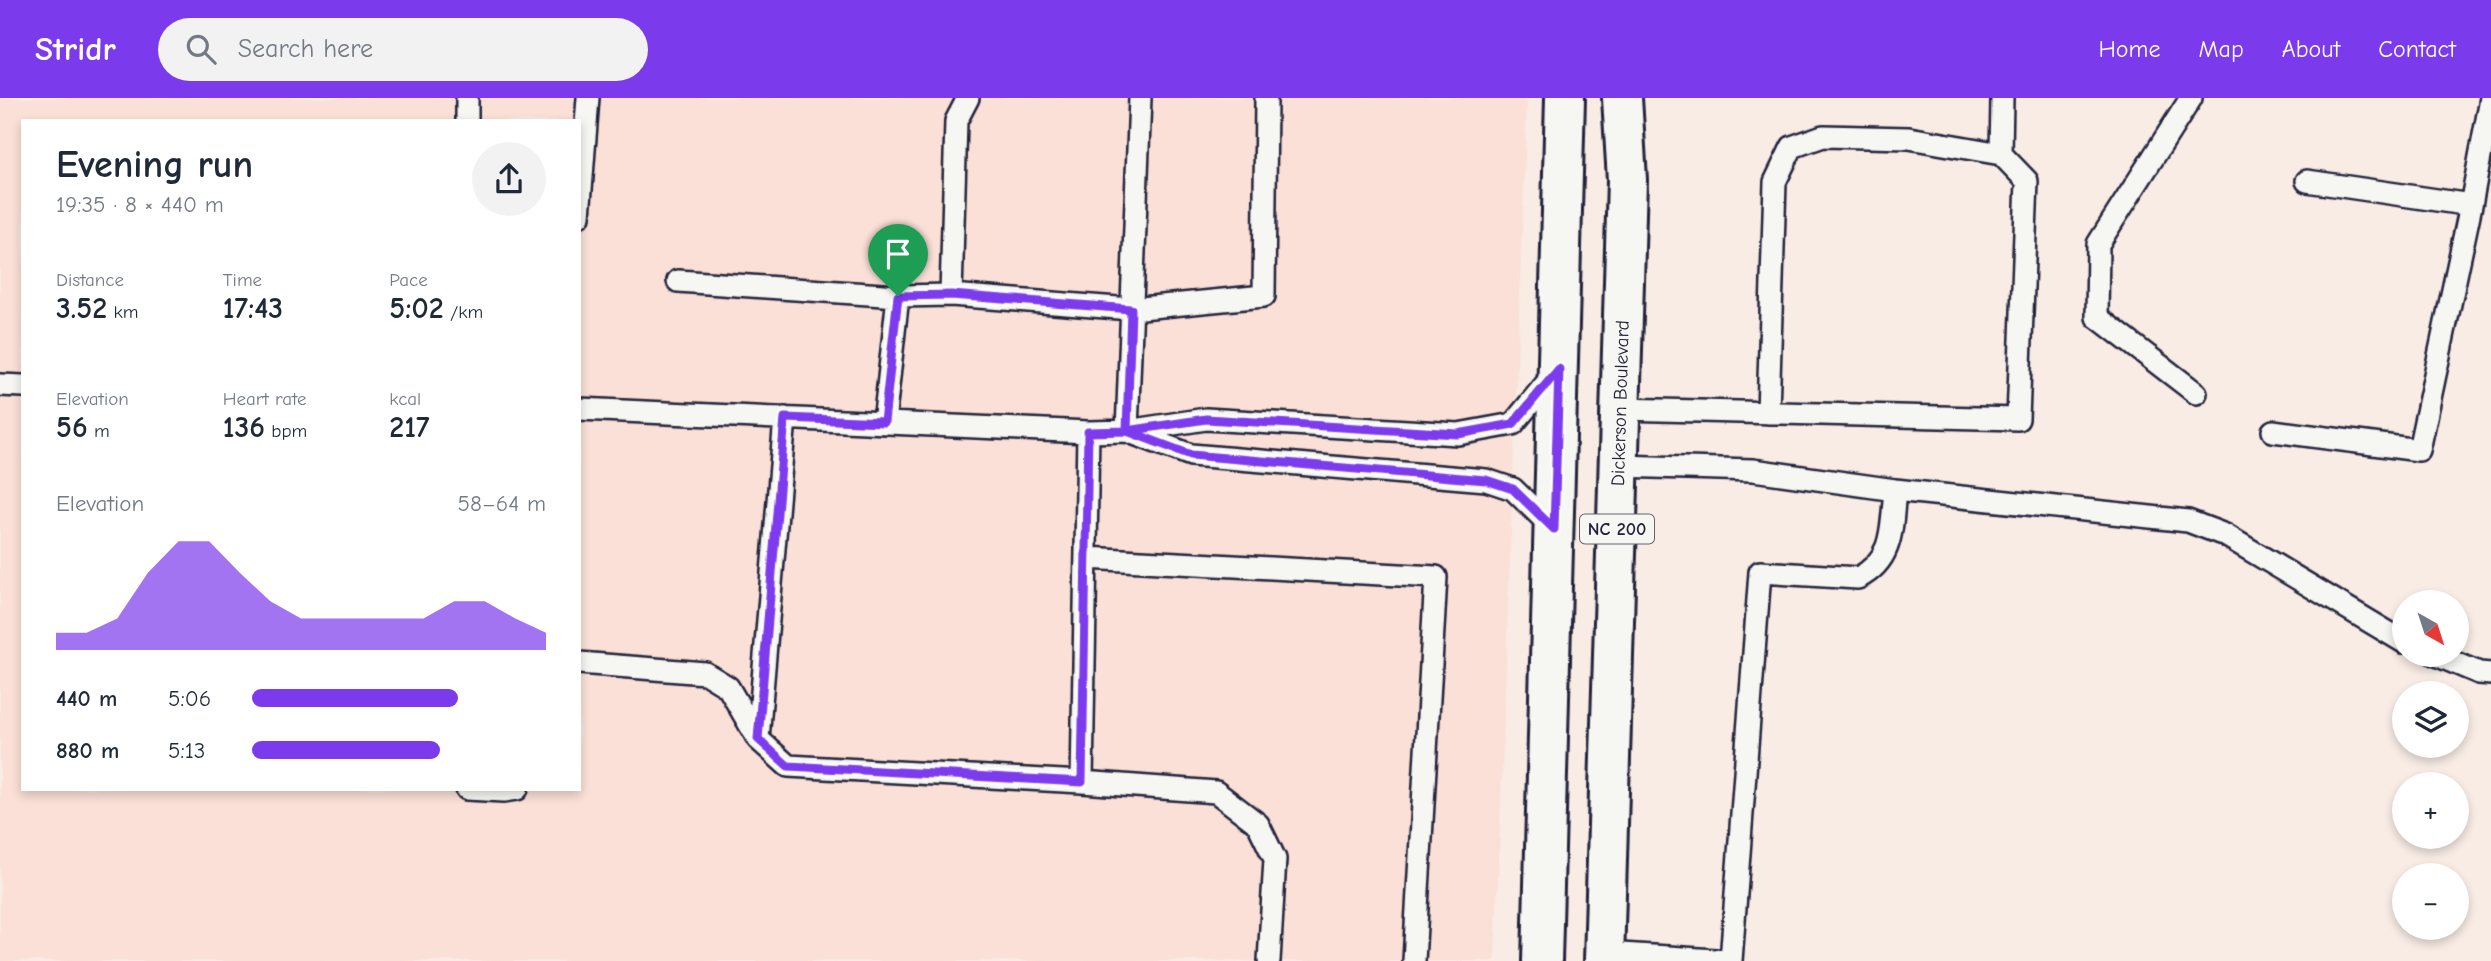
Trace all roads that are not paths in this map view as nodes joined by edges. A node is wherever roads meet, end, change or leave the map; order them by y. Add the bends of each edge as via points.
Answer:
1 (467, 98) edge
2 (588, 98) edge
3 (968, 98) edge
4 (1140, 98) edge
5 (1266, 98) edge
6 (1565, 98) edge
7 (1622, 98) edge
8 (2002, 98) edge
9 (2191, 98) edge
10 (2491, 98) edge
11 (467, 119) edge
12 (2001, 154) junction
13 (2307, 181) dead end
14 (581, 190) edge
15 (2471, 205) junction
16 (678, 281) dead end
17 (951, 295) junction
18 (898, 296) junction
19 (1131, 309) junction
20 (1559, 369) junction
21 (0, 385) edge
22 (21, 386) edge
23 (2196, 393) dead end
24 (581, 409) edge
25 (1620, 409) junction
26 (1768, 413) junction
27 (785, 418) junction
28 (884, 422) junction
29 (1127, 431) junction
30 (2273, 431) dead end
31 (1088, 432) junction
32 (1619, 466) junction
33 (1895, 490) junction
34 (1554, 529) junction
35 (1086, 558) junction
36 (2392, 635) edge
37 (581, 663) edge
38 (2465, 667) edge
39 (2491, 674) edge
40 (758, 739) junction
41 (1082, 782) junction
42 (1604, 957) edge
43 (1269, 961) edge
44 (1413, 961) edge
45 (1542, 961) edge

1 - 11 lane
2 - 14 lane
3 - 17 lane via 956,121
4 - 19 lane
5 - 19 lane via 1264,296
6 - 20 main road, NC 200
7 - 25 main road, Dickerson Boulevard / NC 200 via 1627,180
8 - 12 lane
9 - 23 lane via 2098,244 2097,317
10 - 15 lane
12 - 26 lane via 1909,138 1824,136 1792,147 1775,181
12 - 26 lane via 2027,181 2018,419
13 - 15 lane
15 - 30 lane via 2419,450
16 - 18 lane
17 - 18 lane
17 - 19 lane
18 - 28 lane
19 - 29 lane
20 - 29 lane via 1513,424 1458,434 1206,419
20 - 34 main road, NC 200
21 - 22 lane
24 - 27 lane
25 - 26 lane
25 - 32 main road, Dickerson Boulevard / NC 200
27 - 28 lane
27 - 40 lane
28 - 31 lane
29 - 31 lane
29 - 34 lane via 1191,455 1486,480 1513,489
31 - 35 lane
32 - 33 lane via 1753,470
32 - 42 main road, Dickerson Boulevard / NC 200
33 - 36 lane via 2188,521 2225,535
33 - 42 lane via 1886,550 1870,572 1858,578 1760,572 1731,961
34 - 45 main road, NC 200
35 - 41 lane
35 - 44 lane via 1436,577
37 - 40 lane via 705,673 729,687
38 - 39 lane
40 - 41 lane via 788,766
41 - 43 lane via 1216,792 1258,824 1275,859

